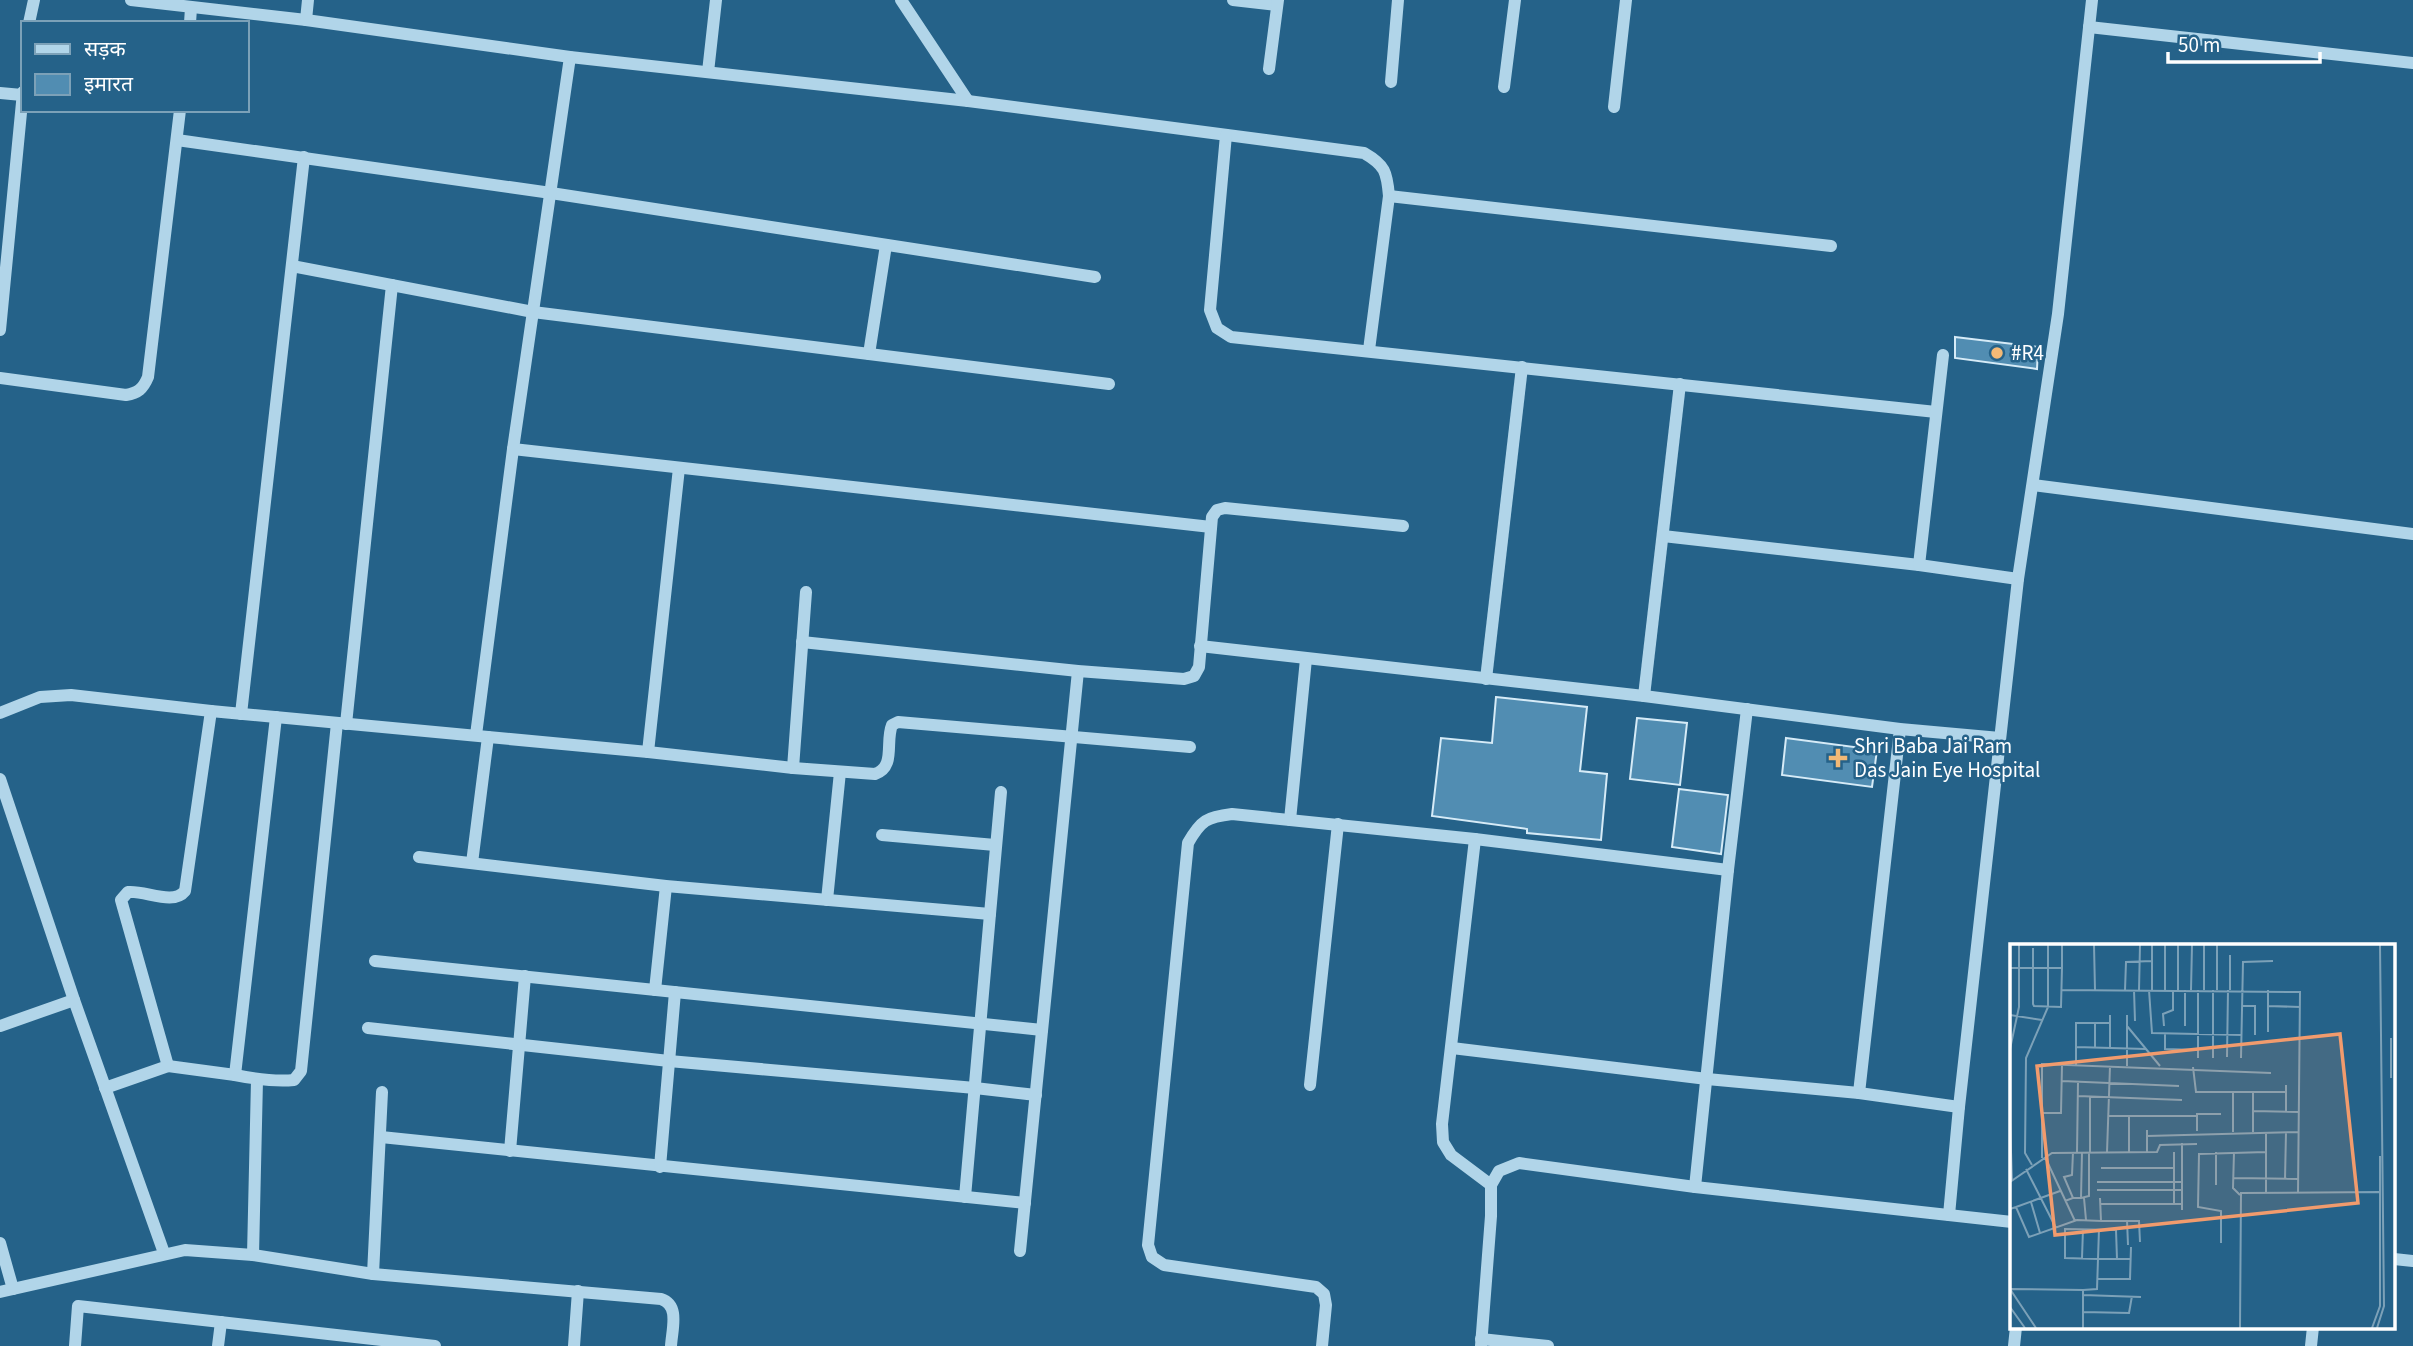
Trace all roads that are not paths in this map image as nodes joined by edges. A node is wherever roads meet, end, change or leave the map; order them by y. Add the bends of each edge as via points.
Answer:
1 (34, 0) edge
2 (131, 0) edge
3 (308, 0) edge
4 (716, 0) edge
5 (901, 0) edge
6 (1233, 0) edge
7 (1398, 0) edge
8 (1515, 0) edge
9 (1626, 0) edge
10 (2092, 0) edge
11 (1277, 2) edge
12 (191, 8) junction
13 (306, 20) junction
14 (29, 21) edge
15 (190, 21) edge
16 (2089, 27) junction
17 (570, 57) junction
18 (2413, 63) edge
19 (1269, 69) dead end
20 (708, 72) junction
21 (1391, 82) dead end
22 (1504, 87) dead end
23 (0, 93) edge
24 (21, 94) edge
25 (968, 101) junction
26 (1614, 107) dead end
27 (21, 112) edge
28 (180, 112) edge
29 (1226, 135) junction
30 (177, 140) junction
31 (304, 157) junction
32 (551, 193) junction
33 (1389, 196) junction
34 (886, 245) junction
35 (1831, 246) dead end
36 (292, 266) junction
37 (1095, 277) dead end
38 (392, 285) junction
39 (533, 312) junction
40 (0, 330) edge
41 (1369, 350) junction
42 (869, 354) junction
43 (1943, 355) dead end
44 (1521, 367) junction
45 (0, 378) edge
46 (1109, 384) dead end
47 (1680, 384) junction
48 (1936, 412) junction
49 (513, 449) junction
50 (679, 468) junction
51 (2033, 485) junction
52 (1403, 526) dead end
53 (1211, 527) junction
54 (2413, 534) edge
55 (1662, 536) junction
56 (1919, 565) junction
57 (2018, 579) junction
58 (806, 592) dead end
59 (802, 642) junction
60 (1200, 646) junction
61 (1306, 659) junction
62 (1077, 671) junction
63 (1486, 679) junction
64 (1644, 696) junction
65 (1748, 709) junction
66 (211, 711) junction
67 (0, 713) edge
68 (242, 714) junction
69 (276, 717) junction
70 (341, 723) junction
71 (1900, 729) junction
72 (482, 736) junction
73 (1072, 736) junction
74 (2000, 738) junction
75 (1190, 747) dead end
76 (648, 752) junction
77 (793, 768) junction
78 (840, 772) junction
79 (0, 779) edge
80 (1001, 792) dead end
81 (1290, 820) junction
82 (1338, 824) junction
83 (882, 835) dead end
84 (1475, 839) junction
85 (995, 845) junction
86 (419, 857) dead end
87 (472, 863) junction
88 (1728, 870) junction
89 (666, 887) junction
90 (827, 900) junction
91 (990, 914) junction
92 (376, 961) dead end
93 (525, 976) junction
94 (655, 990) junction
95 (675, 992) junction
96 (74, 1000) junction
97 (981, 1023) junction
98 (0, 1026) edge
99 (368, 1028) dead end
100 (1042, 1030) junction
101 (519, 1044) junction
102 (1452, 1048) junction
103 (669, 1061) junction
104 (168, 1066) junction
105 (235, 1075) junction
106 (1707, 1079) junction
107 (257, 1080) junction
108 (1310, 1085) dead end
109 (105, 1088) junction
110 (975, 1088) junction
111 (382, 1092) dead end
112 (1859, 1093) junction
113 (1036, 1095) junction
114 (1959, 1107) junction
115 (381, 1137) junction
116 (510, 1151) junction
117 (660, 1167) junction
118 (1491, 1185) junction
119 (1695, 1188) junction
120 (965, 1197) junction
121 (1025, 1203) junction
122 (1949, 1215) junction
123 (2010, 1222) edge
124 (0, 1243) edge
125 (1020, 1251) dead end
126 (164, 1253) junction
127 (253, 1255) junction
128 (373, 1274) junction
129 (7, 1290) edge
130 (578, 1291) junction
131 (221, 1322) junction
132 (2016, 1328) edge
133 (2313, 1328) edge
134 (347, 1341) edge
135 (1481, 1342) edge
136 (75, 1346) edge
137 (218, 1346) edge
138 (435, 1346) edge
139 (574, 1346) edge
140 (671, 1346) edge
141 (1322, 1346) edge
142 (1549, 1346) edge
143 (2014, 1346) edge
144 (2311, 1346) edge

1 - 14 street
2 - 12 street
3 - 13 street
4 - 20 street
5 - 25 street
6 - 11 street
7 - 21 street
8 - 22 street
9 - 26 street
10 - 16 street
11 - 19 street
12 - 13 street
12 - 15 street
13 - 17 street
16 - 18 street
16 - 51 street via 2058,314
17 - 20 street
17 - 32 street
20 - 25 street
23 - 24 street
25 - 29 street
27 - 40 street
28 - 30 street
29 - 33 street via 1363,153 1378,161 1387,175
29 - 41 street via 1210,310 1217,328 1231,337
30 - 31 street
30 - 45 street via 144,388 126,395
31 - 32 street
31 - 36 street
32 - 34 street
32 - 39 street
33 - 35 street
33 - 41 street
34 - 37 street
34 - 42 street
36 - 38 street
36 - 68 street
38 - 39 street
38 - 70 street
39 - 42 street
39 - 49 street
41 - 44 street
42 - 46 street
43 - 48 street
44 - 47 street
44 - 63 street
47 - 48 street
47 - 55 street
48 - 56 street
49 - 50 street
49 - 72 street
50 - 53 street
50 - 76 street
51 - 54 street
51 - 57 street
52 - 53 street via 1225,508 1217,510
53 - 60 street
55 - 56 street
55 - 64 street
56 - 57 street
57 - 74 street
58 - 59 street
59 - 62 street
59 - 77 street
60 - 61 street
60 - 62 street via 1199,667 1194,676 1184,679
61 - 63 street
61 - 81 street
62 - 73 street
63 - 64 street
64 - 65 street
65 - 71 street
65 - 88 street
66 - 67 street via 71,695 40,697
66 - 68 street
66 - 104 street via 185,891 172,898 128,891 121,900
68 - 69 street
69 - 70 street
69 - 105 street
70 - 72 street
70 - 107 street via 301,1070 294,1080
71 - 74 street
71 - 112 street
72 - 76 street
72 - 87 street
73 - 75 street
73 - 78 street via 898,722 890,730 888,764 882,771
73 - 100 street
74 - 114 street
76 - 77 street
77 - 78 street
78 - 90 street
79 - 96 street
80 - 85 street
81 - 82 street
81 - 141 street via 1213,816 1198,825 1188,843 1147,1245 1164,1265 1316,1287 1324,1294 1326,1305
82 - 84 street
82 - 108 street
83 - 85 street
84 - 88 street
84 - 102 street
85 - 91 street
86 - 87 street
87 - 89 street
88 - 106 street
89 - 90 street
89 - 94 street
90 - 91 street
91 - 97 street
92 - 93 street
93 - 94 street
93 - 101 street
94 - 95 street
95 - 97 street
95 - 103 street
96 - 98 street
96 - 109 street
97 - 100 street
97 - 110 street
99 - 101 street
100 - 113 street
101 - 103 street
101 - 116 street
102 - 106 street
102 - 118 street via 1443,1142 1451,1155
103 - 110 street
103 - 117 street
104 - 105 street
104 - 109 street
105 - 107 street
106 - 112 street
106 - 119 street
107 - 127 street
109 - 126 street
110 - 113 street
110 - 120 street
111 - 115 street
112 - 114 street
113 - 121 street
114 - 122 street
115 - 116 street
115 - 128 street
116 - 117 street
117 - 120 street
118 - 119 street via 1499,1171 1519,1163
118 - 135 street
119 - 122 street
120 - 121 street
121 - 125 street
122 - 123 street
124 - 129 street
126 - 127 street
126 - 129 street
127 - 128 street
128 - 130 street
130 - 139 street
130 - 140 street via 669,1302 673,1307
131 - 134 street
131 - 136 street via 78,1306
131 - 137 street
132 - 143 street
133 - 144 street
134 - 138 street
135 - 142 street

